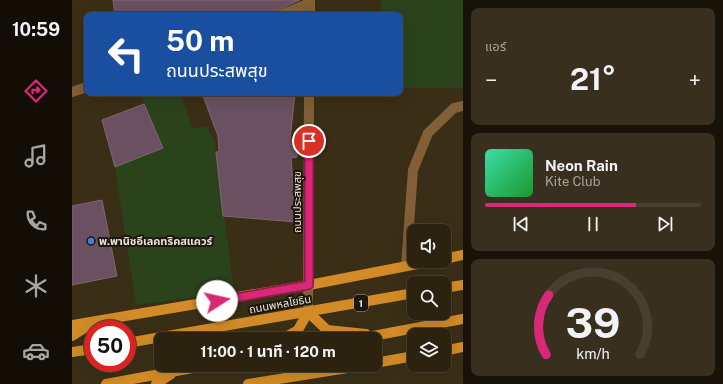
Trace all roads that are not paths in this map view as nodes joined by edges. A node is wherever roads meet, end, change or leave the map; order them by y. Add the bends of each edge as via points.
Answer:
1 (310, 2) edge
2 (287, 12) edge
3 (84, 88) edge
4 (72, 92) edge
5 (309, 96) edge
6 (463, 106) edge
7 (463, 255) edge
8 (451, 258) edge
9 (406, 266) joint
10 (309, 285) junction
11 (463, 285) edge
12 (451, 287) edge
13 (407, 294) edge
14 (308, 312) junction
15 (463, 319) edge
16 (107, 320) edge
17 (84, 323) edge
18 (72, 325) edge
19 (84, 329) edge
20 (294, 332) edge
21 (348, 332) edge
22 (382, 335) edge
23 (72, 336) edge
24 (136, 341) edge
25 (463, 347) edge
26 (84, 350) edge
27 (451, 350) edge
28 (72, 352) edge
29 (407, 357) edge
30 (382, 362) edge
31 (171, 372) edge
32 (174, 372) edge
33 (323, 372) edge
34 (106, 384) edge
35 (156, 384) edge
36 (248, 384) edge

1 - 2 street
3 - 4 street
5 - 10 street, ถนนประสพสุข
6 - 9 street via 454,108 428,133 413,170
7 - 8 main road
9 - 10 main road
10 - 14 street, ถนนประสพสุข
10 - 16 main road
11 - 12 main road
13 - 14 main road, ถนนพหลโยธิน / 1
14 - 20 main road
14 - 21 main road via 327,330
14 - 24 main road, ถนนพหลโยธิน / 1
15 - 22 main road
17 - 18 main road
19 - 23 main road
25 - 27 main road
26 - 28 main road
29 - 30 main road
31 - 34 main road
32 - 35 main road
33 - 36 main road

